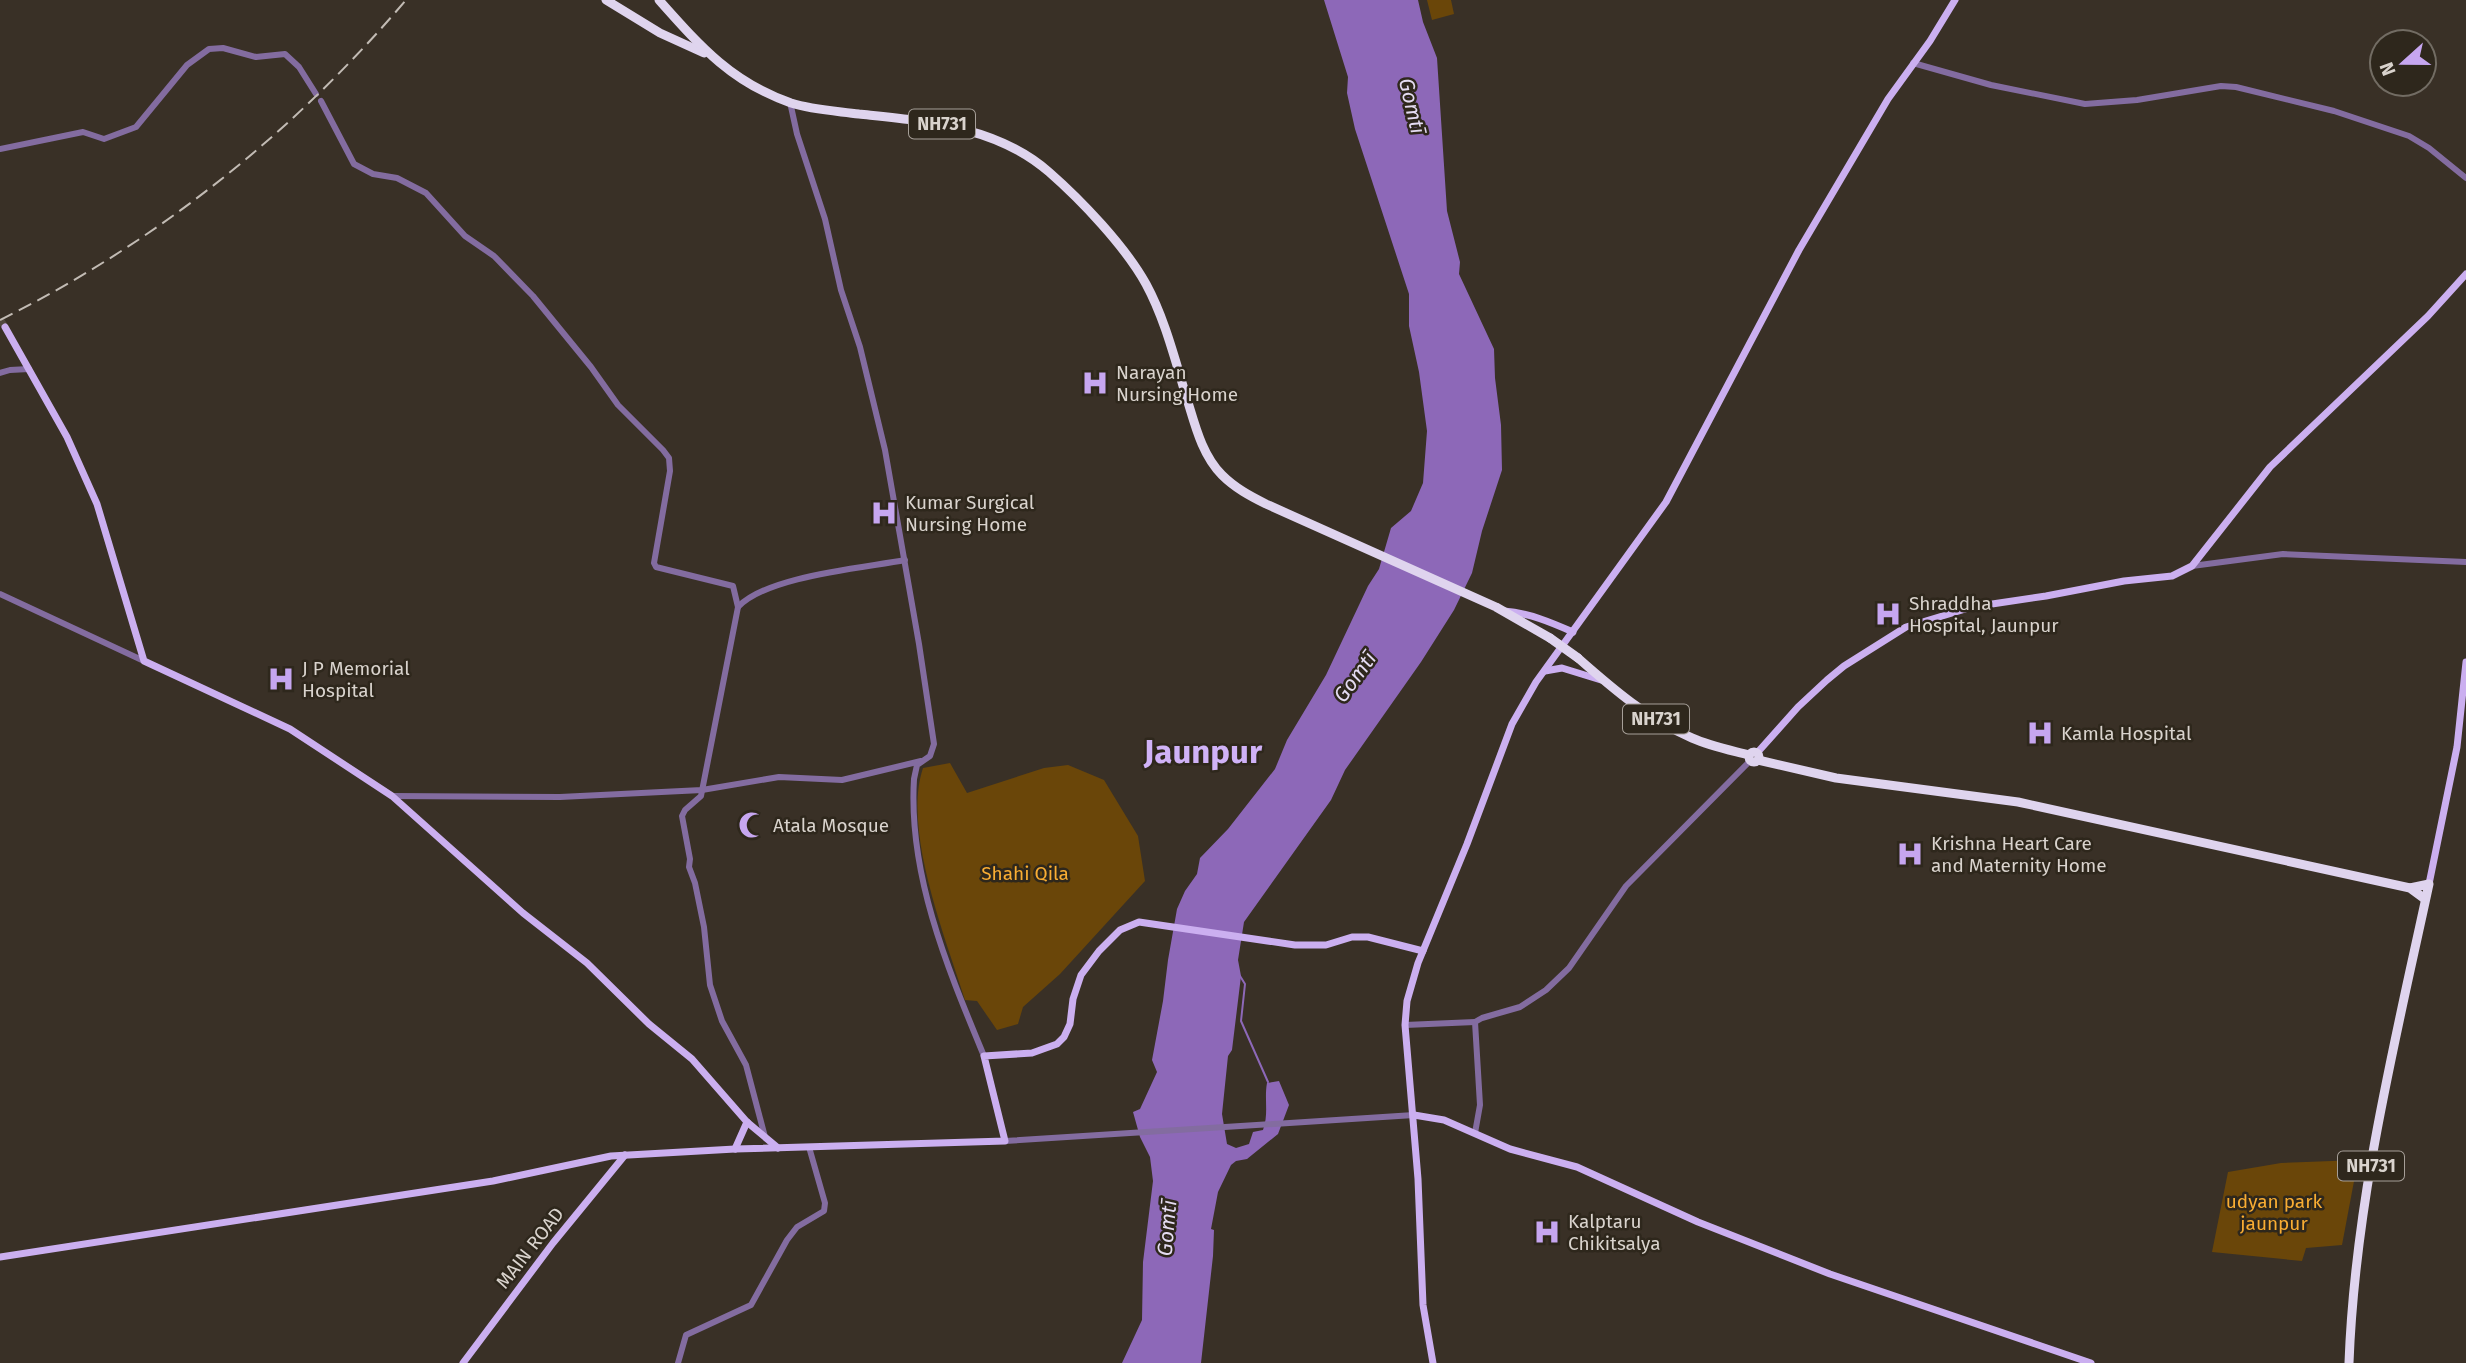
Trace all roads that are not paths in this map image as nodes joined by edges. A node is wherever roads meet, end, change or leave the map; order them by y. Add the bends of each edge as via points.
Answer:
1 (606, 0) edge
2 (659, 0) edge
3 (1955, 0) edge
4 (709, 55) junction
5 (1913, 63) junction
6 (316, 94) dead end
7 (321, 101) dead end
8 (790, 102) junction
9 (0, 149) edge
10 (2466, 178) edge
11 (2466, 274) edge
12 (5, 327) dead end
13 (29, 369) junction
14 (0, 373) edge
15 (905, 560) junction
16 (2466, 562) edge
17 (2192, 566) junction
18 (0, 594) edge
19 (738, 607) junction
20 (1500, 609) junction
21 (1573, 632) junction
22 (144, 661) junction
23 (2466, 662) edge
24 (1545, 672) junction
25 (1603, 680) junction
26 (1754, 757) junction
27 (922, 761) junction
28 (702, 790) junction
29 (392, 796) junction
30 (2429, 884) junction
31 (2410, 888) junction
32 (2425, 899) junction
33 (1423, 951) junction
34 (1475, 1023) junction
35 (1405, 1025) junction
36 (984, 1056) junction
37 (1414, 1115) junction
38 (747, 1122) junction
39 (1475, 1133) junction
40 (765, 1137) junction
41 (1005, 1141) junction
42 (809, 1147) junction
43 (735, 1149) junction
44 (779, 1149) junction
45 (625, 1155) junction
46 (0, 1257) edge
47 (463, 1363) edge
48 (678, 1363) edge
49 (1433, 1363) edge
50 (2091, 1363) edge
51 (2349, 1363) edge

1 - 4 highway, NH731 via 660,33
2 - 4 highway, NH731
3 - 5 main road
4 - 8 highway, NH731 via 755,87
5 - 10 street via 2085,104 2236,87 2334,111 2409,136
5 - 21 main road via 1799,250 1666,502
6 - 9 street via 299,66 285,54 256,57 219,47 187,65 136,127 104,139 83,132
7 - 19 street via 354,164 373,174 397,178 426,194 533,296 610,396 669,458 654,563 733,586
8 - 15 street via 860,347
8 - 20 highway, NH731 via 964,129 1014,149 1048,171 1119,245 1146,284 1163,322 1195,427 1221,474 1266,504
11 - 17 main road via 2270,467
12 - 13 main road
13 - 14 street
13 - 22 main road via 97,503
15 - 19 street via 796,579 754,595
15 - 27 street via 934,744 930,756
16 - 17 street via 2283,554
17 - 26 main road via 2172,576 1972,607 1906,627 1827,680
18 - 22 street
19 - 28 street
20 - 21 main road
20 - 25 highway, NH731, bridge via 1550,638
21 - 24 main road
22 - 29 main road via 290,729
23 - 30 main road via 2457,747
24 - 25 main road via 1562,668
24 - 33 main road via 1512,724
25 - 26 highway, NH731 via 1674,730
26 - 31 highway, NH731 via 1836,778 2018,802
26 - 34 street via 1626,886 1569,968 1546,990 1520,1007
27 - 28 street via 842,780 779,777
27 - 36 street via 917,765 913,792 919,872 934,926
28 - 29 street via 560,797
28 - 40 street via 682,816 704,927 710,985 722,1021 746,1065
29 - 38 main road via 692,1059
30 - 31 highway, NH731
30 - 32 highway, NH731
31 - 32 highway, NH731
32 - 51 highway, NH731 via 2358,1244
33 - 35 main road via 1407,1001
33 - 36 main road via 1360,937 1326,945 1274,942 1139,922 1128,925 1099,951 1081,975 1070,1024 1057,1044 1031,1053
34 - 35 street
34 - 39 street via 1480,1105
35 - 37 main road
36 - 41 main road
37 - 39 main road via 1444,1120
37 - 41 street
37 - 49 main road via 1423,1305
38 - 40 main road
38 - 43 main road
39 - 50 main road via 1510,1149 1594,1173 1698,1222 1830,1274
40 - 44 main road
41 - 42 main road
42 - 44 main road
42 - 48 street via 824,1210 797,1227 787,1240 751,1305 685,1335
43 - 44 main road
43 - 45 main road
45 - 46 main road via 493,1181
45 - 47 main road, MAIN ROAD via 552,1243

